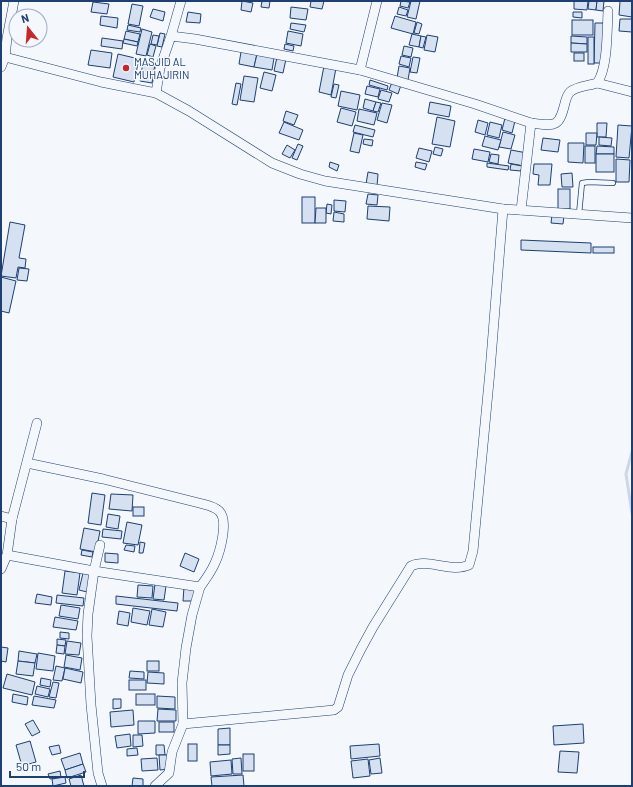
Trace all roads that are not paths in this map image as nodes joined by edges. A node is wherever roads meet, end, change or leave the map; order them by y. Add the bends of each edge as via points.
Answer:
1 (14, 1) edge
2 (181, 1) edge
3 (377, 1) edge
4 (608, 11) dead end
5 (4, 36) edge
6 (171, 36) junction
7 (5, 57) junction
8 (1, 67) edge
9 (360, 70) junction
10 (598, 83) junction
11 (632, 92) edge
12 (156, 93) junction
13 (531, 123) junction
14 (613, 183) dead end
15 (503, 209) junction
16 (521, 210) junction
17 (579, 214) junction
18 (632, 218) edge
19 (37, 423) dead end
20 (27, 463) junction
21 (1, 516) edge
22 (12, 519) junction
23 (100, 545) dead end
24 (7, 555) junction
25 (1, 569) edge
26 (94, 571) junction
27 (200, 587) junction
28 (184, 724) junction
29 (102, 786) edge
30 (155, 786) edge

1 - 5 street
2 - 6 street
3 - 9 street
4 - 10 street via 604,66
5 - 7 street
6 - 9 street via 195,38
6 - 12 street via 160,68
7 - 8 street
7 - 12 street via 101,82
9 - 13 street
10 - 11 street
10 - 13 street via 579,87 568,93 562,116 557,123
12 - 15 street via 272,162 300,174 325,181
13 - 16 street
14 - 17 lane via 582,183
15 - 16 street
15 - 28 street via 473,551 469,565 462,568 426,564 411,566 373,626 348,675 338,707 334,710
16 - 17 street
17 - 18 street
19 - 20 street
20 - 22 street
20 - 27 street via 199,503 220,512 224,522 220,548 216,561
21 - 22 street
22 - 24 street
23 - 26 street
24 - 25 street
24 - 26 street
26 - 27 street
26 - 29 street via 87,636 91,705 98,773
27 - 28 street via 186,648 182,683
28 - 30 street via 172,752 169,773

